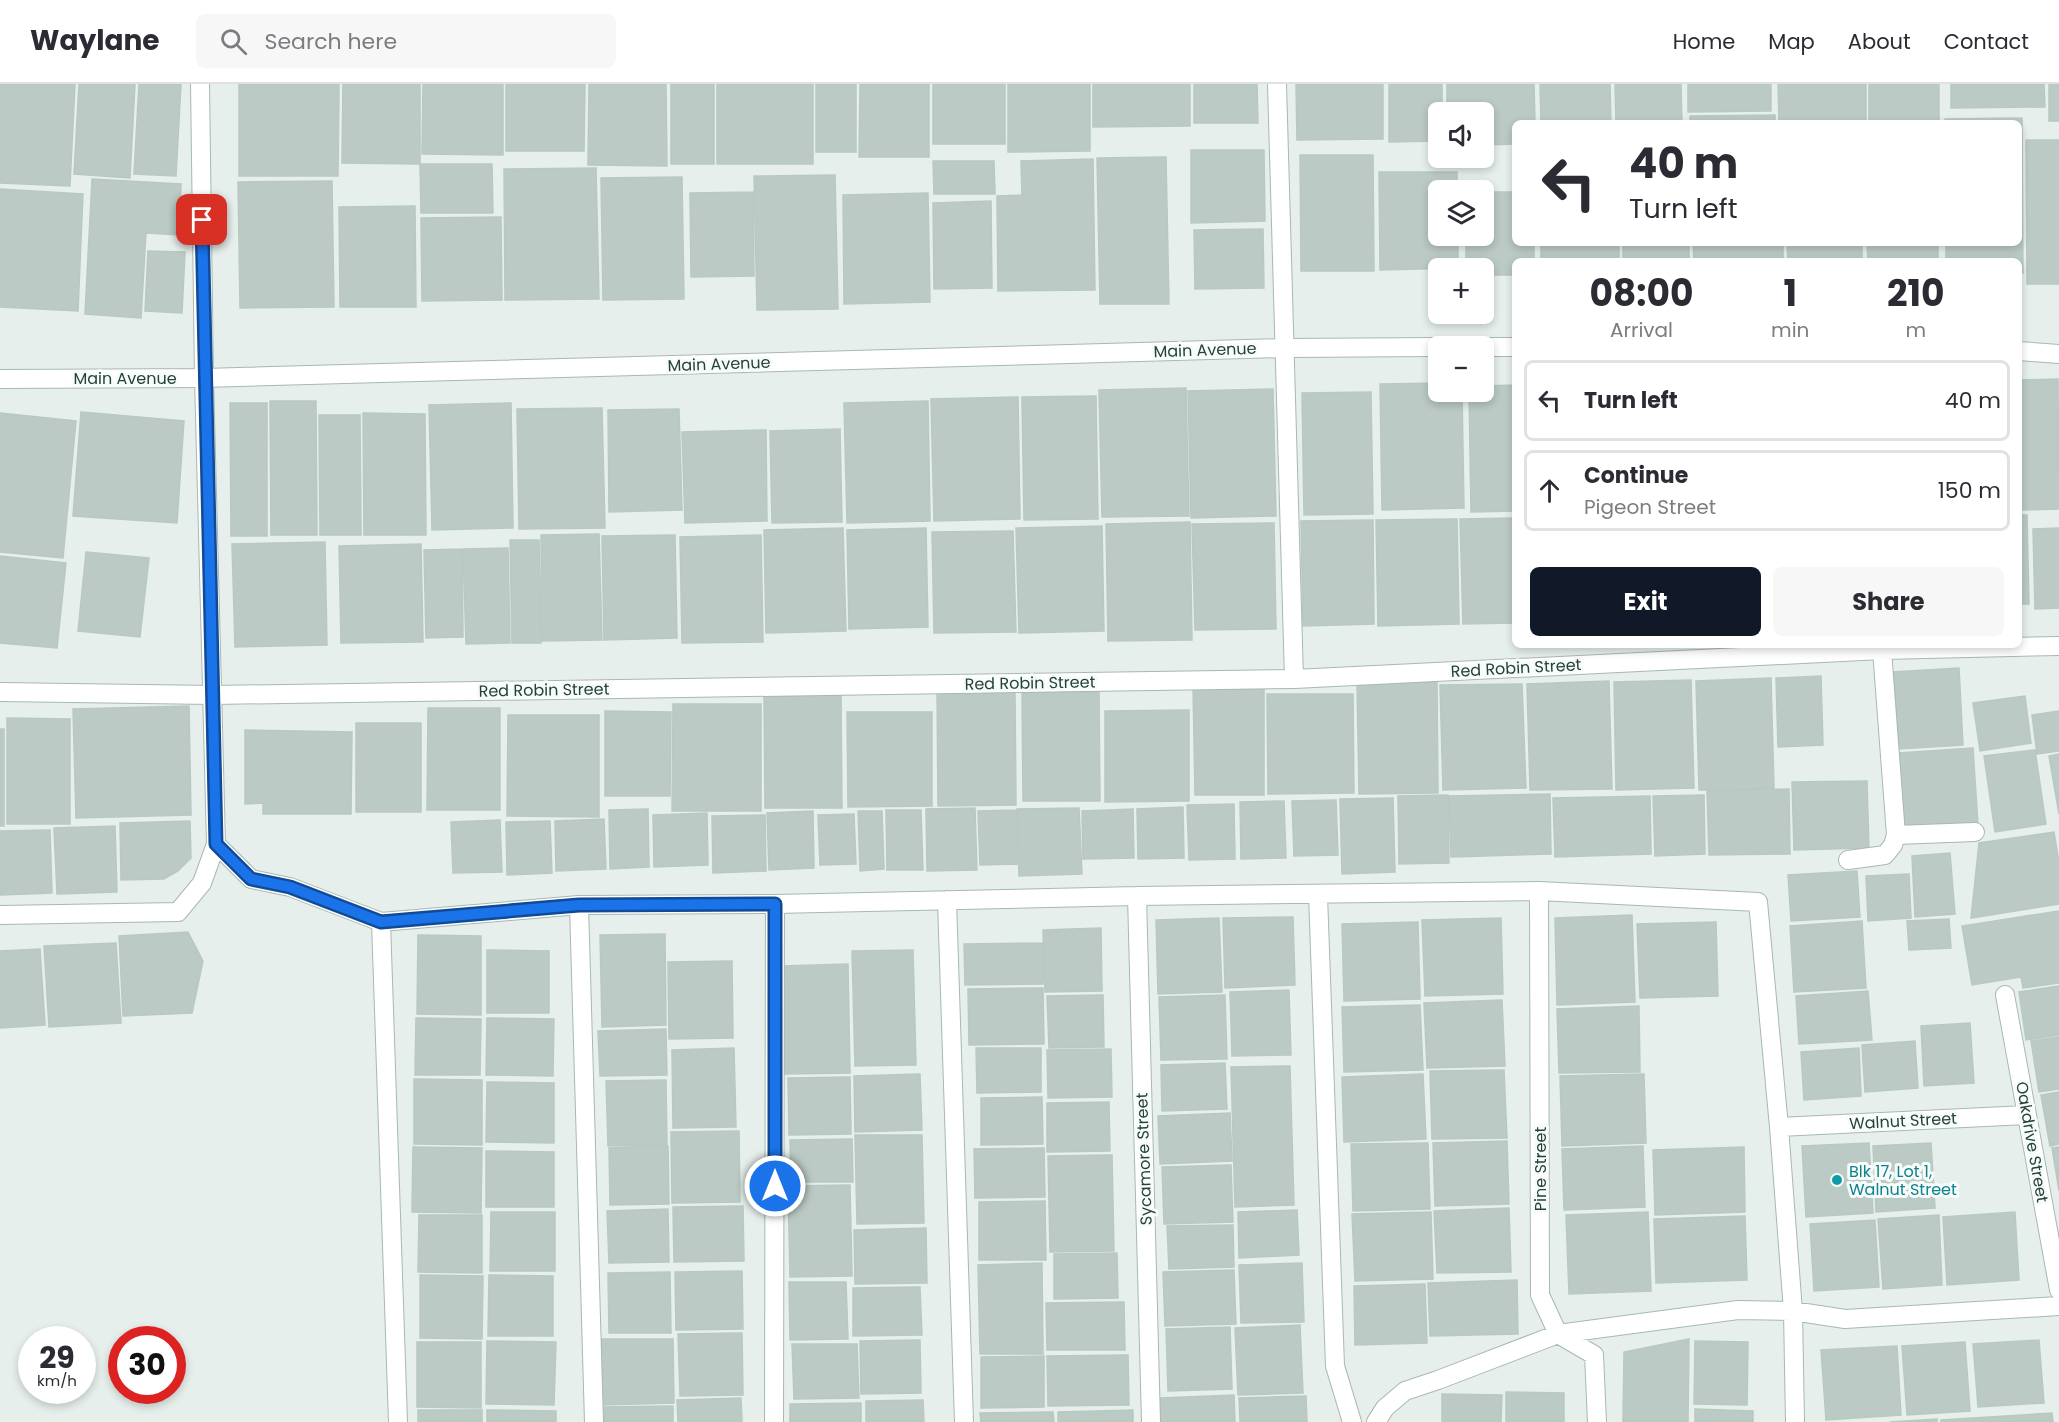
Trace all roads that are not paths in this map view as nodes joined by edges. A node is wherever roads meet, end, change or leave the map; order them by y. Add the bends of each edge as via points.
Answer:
1 (200, 84) edge
2 (1277, 84) edge
3 (1428, 347) edge
4 (1494, 347) edge
5 (1512, 347) edge
6 (1285, 348) junction
7 (2022, 351) edge
8 (2059, 354) edge
9 (204, 378) junction
10 (0, 379) edge
11 (2059, 646) edge
12 (2022, 647) edge
13 (1970, 648) edge
14 (1882, 650) junction
15 (1294, 679) junction
16 (0, 692) edge
17 (213, 695) junction
18 (1975, 832) dead end
19 (1896, 835) junction
20 (216, 844) junction
21 (1848, 860) dead end
22 (1539, 891) junction
23 (1318, 895) junction
24 (1137, 896) junction
25 (946, 900) junction
26 (775, 904) junction
27 (579, 905) junction
28 (0, 915) edge
29 (381, 922) junction
30 (2005, 995) dead end
31 (2026, 1115) junction
32 (1779, 1127) junction
33 (2059, 1290) edge
34 (2059, 1306) edge
35 (1792, 1311) junction
36 (1558, 1334) junction
37 (398, 1422) edge
38 (594, 1422) edge
39 (774, 1422) edge
40 (964, 1422) edge
41 (1151, 1422) edge
42 (1352, 1422) edge
43 (1376, 1422) edge
44 (1597, 1422) edge
45 (1796, 1422) edge

1 - 9 street
2 - 6 street
3 - 6 street, Main Avenue
4 - 5 street
6 - 9 street, Main Avenue
6 - 15 street
7 - 8 street
9 - 10 street, Main Avenue
9 - 17 street
11 - 12 street, Red Robin Street
13 - 14 street, Red Robin Street
14 - 15 street, Red Robin Street
14 - 19 street
15 - 17 street, Red Robin Street
16 - 17 street, Red Robin Street
17 - 20 street
18 - 19 street
19 - 21 street via 1885,855
20 - 28 street via 202,883 177,912
20 - 29 street via 251,879 290,887
22 - 23 street
22 - 32 street via 1758,902
22 - 36 street, Pine Street via 1540,1294
23 - 24 street
23 - 42 street via 1335,1365
24 - 25 street
24 - 41 street, Sycamore Street
25 - 26 street
25 - 40 street
26 - 27 street
26 - 39 street
27 - 29 street
27 - 38 street
29 - 37 street
30 - 31 street, Oakdrive Street
31 - 32 street, Walnut Street
31 - 33 street, Oakdrive Street
32 - 35 street
34 - 35 street via 1845,1319
35 - 36 street via 1738,1310
35 - 45 street
36 - 43 street via 1405,1391
36 - 44 street via 1594,1355

